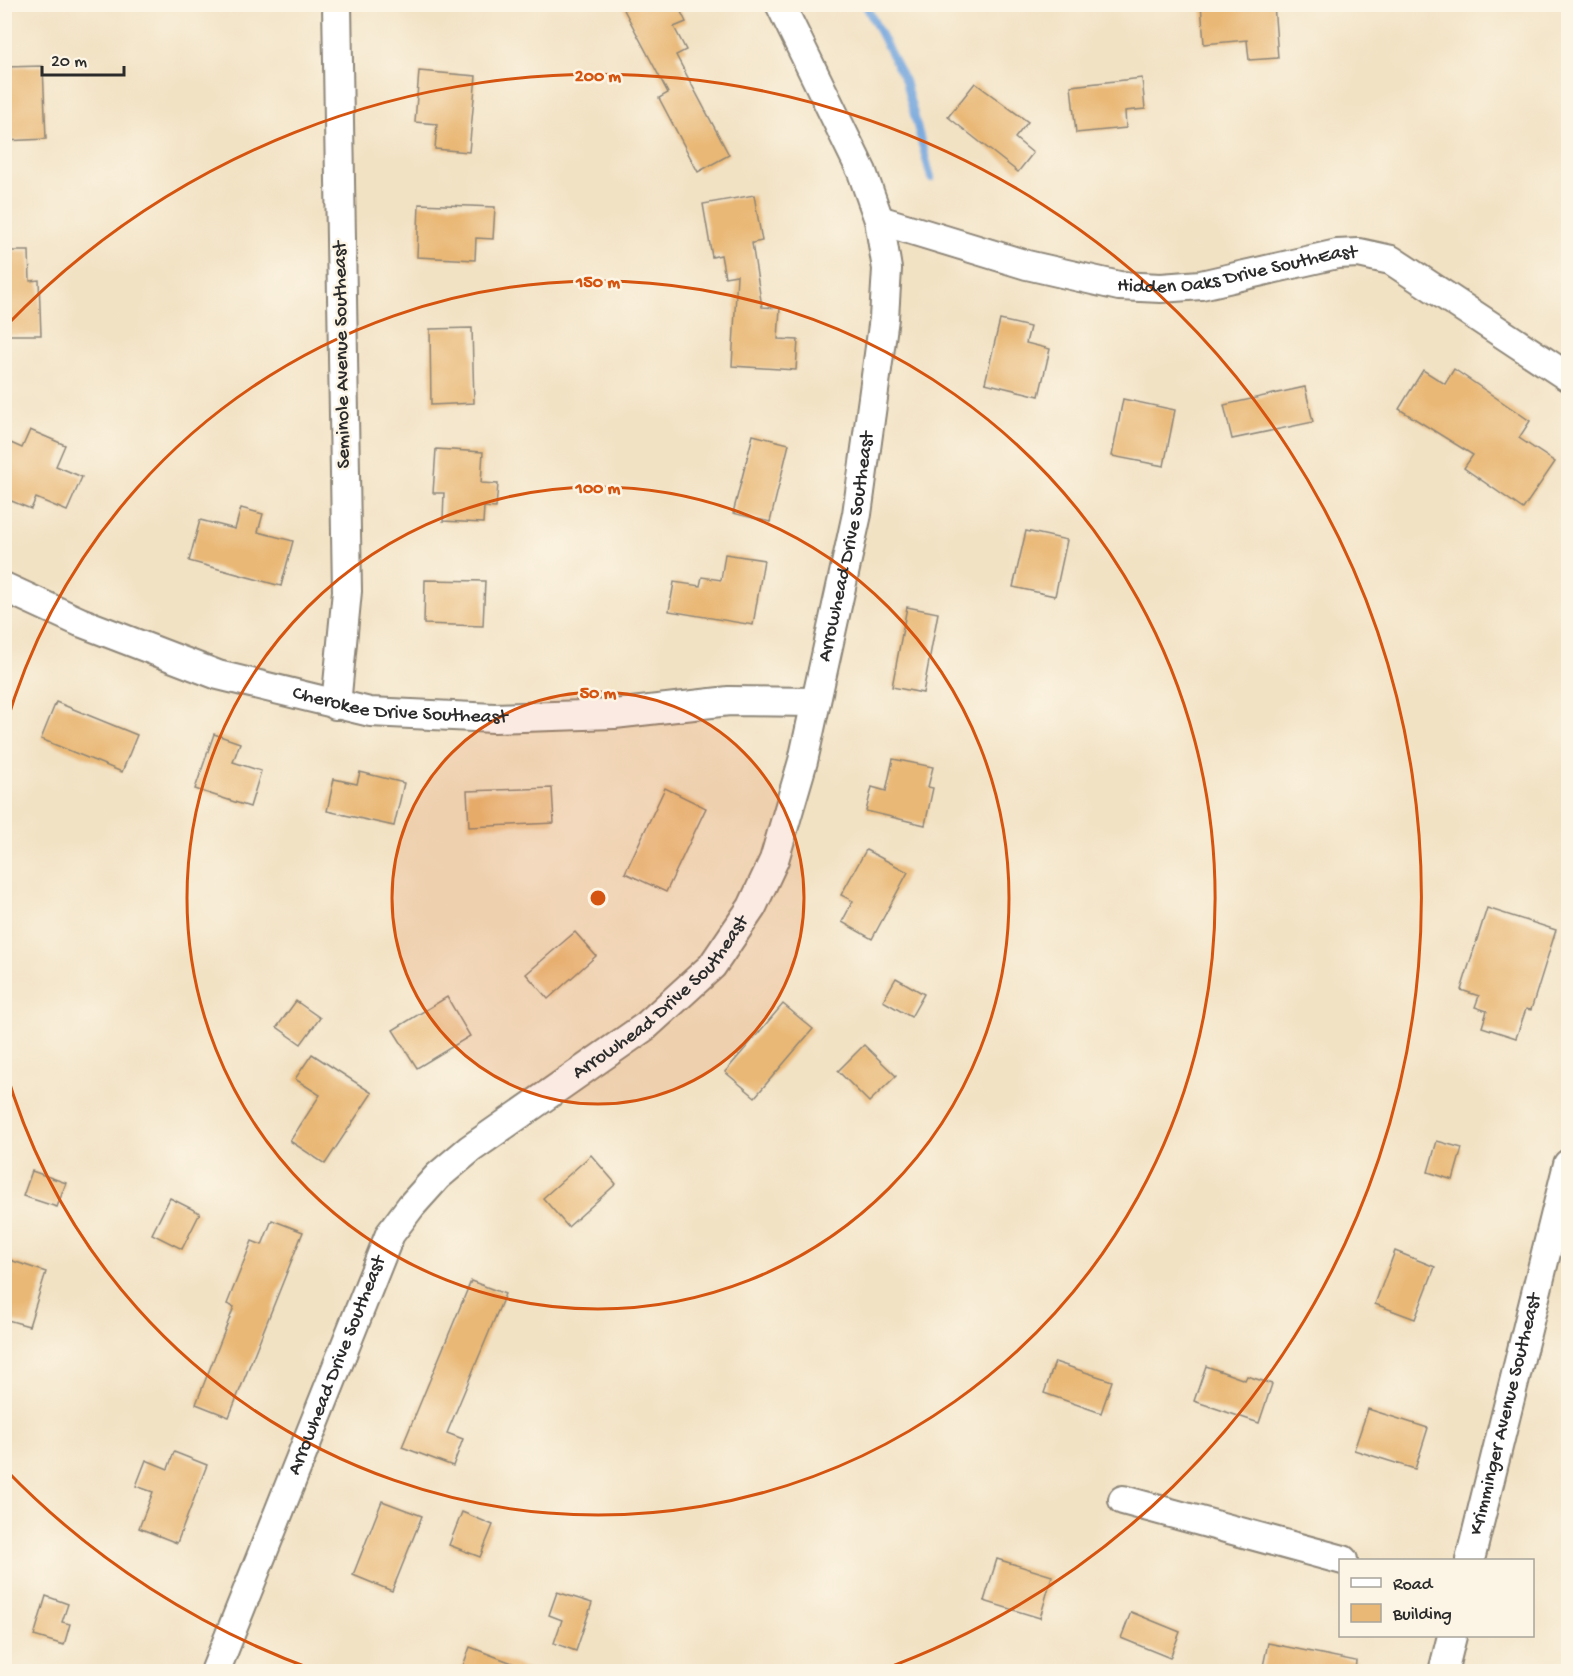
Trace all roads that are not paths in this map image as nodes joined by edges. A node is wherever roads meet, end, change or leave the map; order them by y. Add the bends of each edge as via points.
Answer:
1 (337, 4) edge
2 (780, 4) edge
3 (879, 220) junction
4 (1569, 377) edge
5 (4, 587) edge
6 (815, 702) junction
7 (336, 705) junction
8 (1569, 1164) edge
9 (1123, 1500) dead end
10 (1339, 1559) edge
11 (1470, 1559) edge
12 (1452, 1637) edge
13 (215, 1671) edge
14 (1443, 1671) edge

1 - 7 street, Seminole Avenue Southeast via 347,591
2 - 3 street, Arrowhead Drive Southeast via 862,172
3 - 4 street, Hidden Oaks Drive SouthEast via 1027,265 1119,286 1201,285 1337,254 1359,253 1391,260
3 - 6 street, Arrowhead Drive Southeast via 887,270 884,318 857,514
5 - 7 street, Cherokee Drive Southeast via 80,622 218,675
6 - 7 street, Cherokee Drive Southeast via 729,701 614,714 494,718 370,712
6 - 13 street, Arrowhead Drive Southeast via 803,761 774,860 752,907 712,966 645,1026 470,1149 438,1176 390,1234
8 - 11 street, Krimminger Avenue Southeast
9 - 10 street
12 - 14 street

